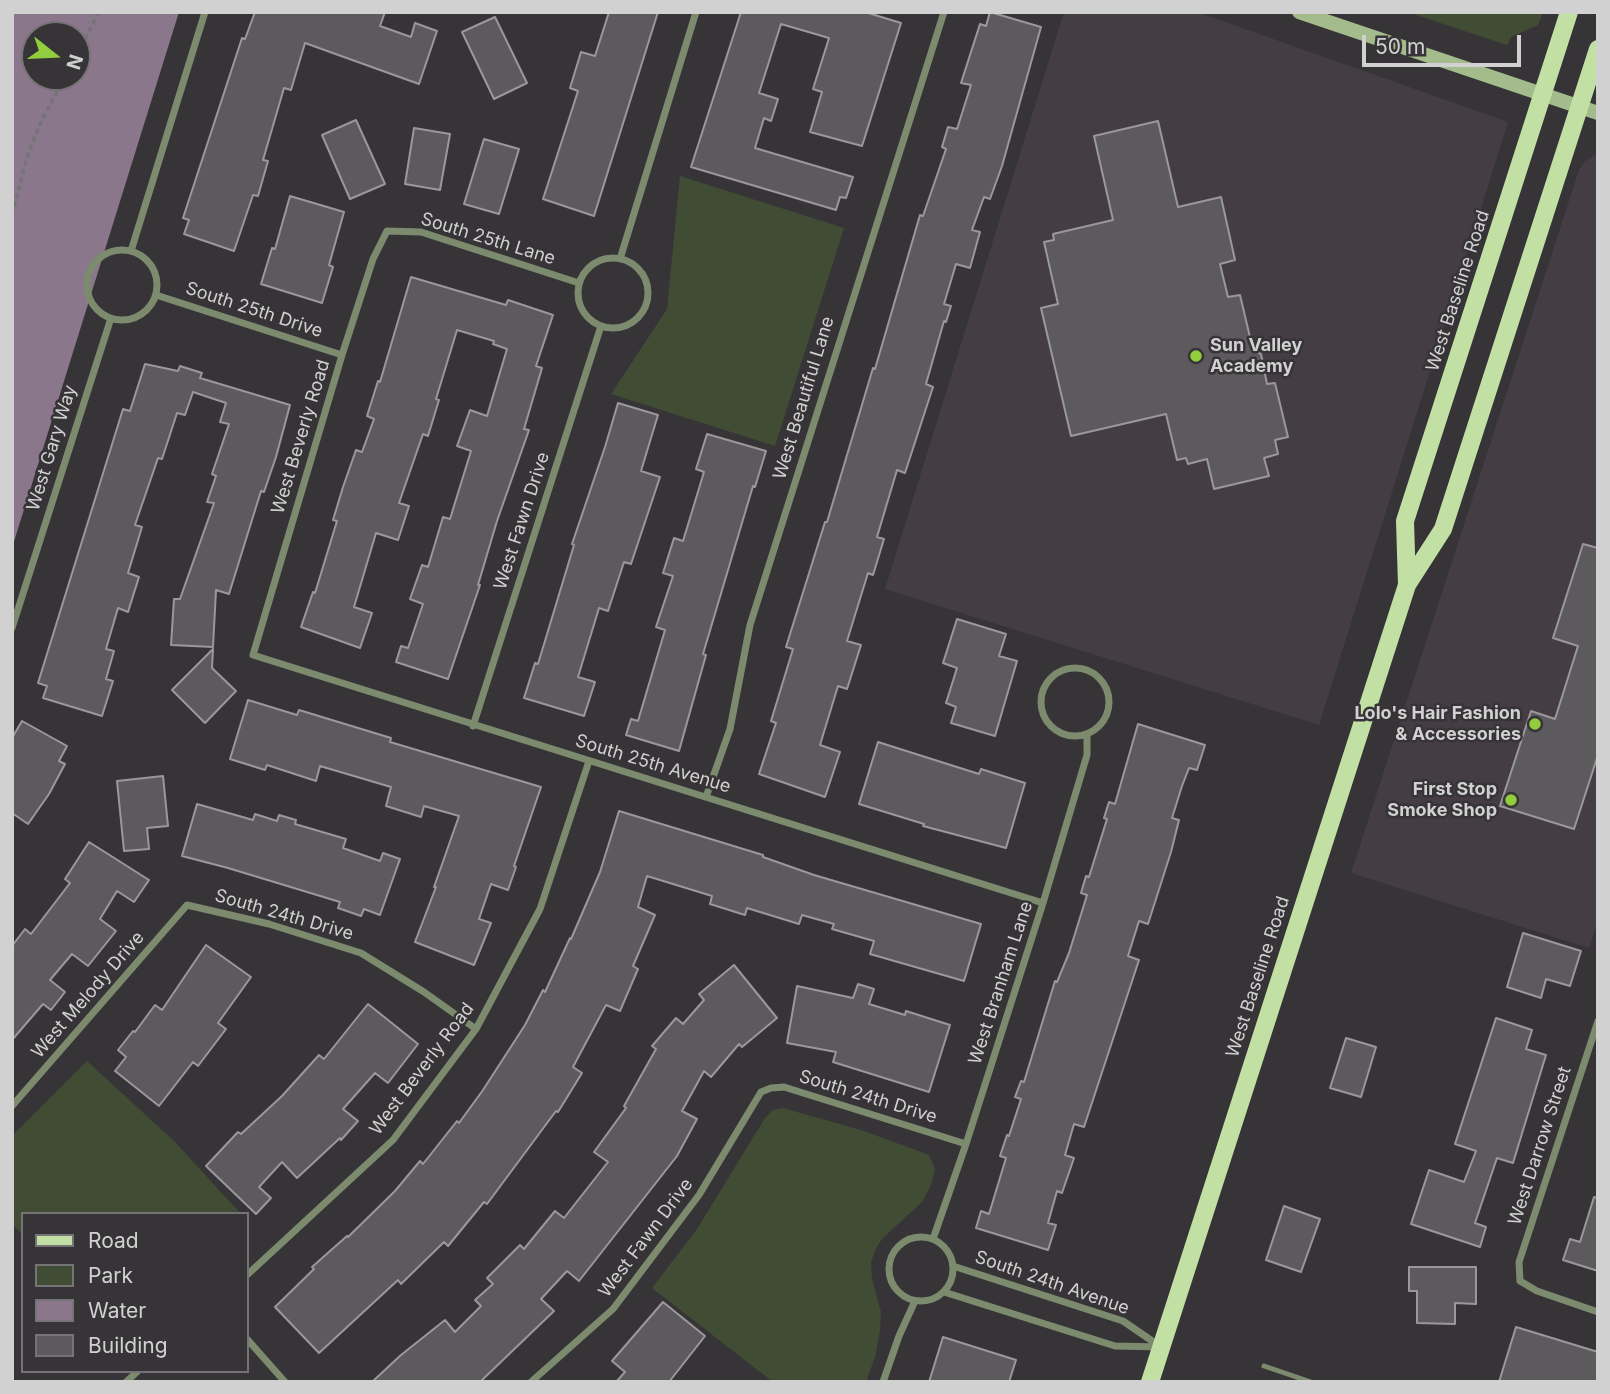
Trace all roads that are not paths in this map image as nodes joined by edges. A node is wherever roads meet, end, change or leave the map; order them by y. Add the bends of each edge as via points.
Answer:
1 (205, 12) edge
2 (696, 12) edge
3 (944, 12) edge
4 (1299, 12) edge
5 (1569, 12) edge
6 (1598, 49) edge
7 (1543, 95) junction
8 (1579, 107) junction
9 (1598, 113) edge
10 (387, 231) joint
11 (131, 251) junction
12 (620, 259) junction
13 (579, 284) junction
14 (156, 295) junction
15 (111, 318) junction
16 (601, 326) junction
17 (342, 355) junction
18 (1407, 585) junction
19 (12, 628) edge
20 (253, 655) joint
21 (473, 726) junction
22 (1087, 734) junction
23 (589, 761) junction
24 (706, 797) junction
25 (1043, 904) junction
26 (187, 905) joint
27 (1598, 1021) edge
28 (476, 1029) junction
29 (761, 1092) joint
30 (12, 1105) edge
31 (966, 1144) junction
32 (933, 1239) junction
33 (953, 1266) junction
34 (248, 1274) edge
35 (944, 1292) junction
36 (915, 1301) junction
37 (1598, 1312) edge
38 (248, 1340) edge
39 (1162, 1347) junction
40 (1264, 1366) dead end
41 (285, 1382) edge
42 (531, 1382) edge
43 (883, 1382) edge
44 (1150, 1382) edge
45 (1311, 1382) edge

1 - 11 street
2 - 12 street
3 - 24 street, West Beautiful Lane via 750,625 730,729
4 - 7 street
5 - 7 main road, West Baseline Road
6 - 8 main road, West Baseline Road
7 - 8 street
7 - 18 main road, West Baseline Road via 1405,521
8 - 9 street
8 - 18 main road, West Baseline Road via 1443,529
10 - 13 street, South 25th Lane via 421,232
10 - 17 street, West Beverly Road via 373,259
11 - 14 street via 141,255 155,273
11 - 15 street via 103,256 88,279 95,307
12 - 13 street via 595,263
12 - 16 street via 644,277 647,298 631,323
13 - 16 street via 580,304
14 - 15 street via 151,305 133,318
14 - 17 street, South 25th Drive
15 - 19 street, West Gary Way
16 - 21 street, West Fawn Drive
17 - 20 street, West Beverly Road
18 - 39 main road, West Baseline Road
20 - 21 street, South 25th Avenue
21 - 23 street, South 25th Avenue
22 - 22 street via 1108,712 1107,690 1101,680 1081,668 1058,673 1043,691 1043,714 1065,735
22 - 25 street, West Branham Lane via 1087,755
23 - 24 street, South 25th Avenue
23 - 28 street, West Beverly Road via 540,909
24 - 25 street, South 25th Avenue
25 - 31 street, West Branham Lane
26 - 28 street, South 24th Drive via 361,953
26 - 30 street, West Melody Drive
27 - 37 street, West Darrow Street via 1518,1262 1520,1281
28 - 34 street, West Beverly Road via 393,1140
29 - 31 street, South 24th Drive via 784,1087
29 - 42 street, West Fawn Drive via 699,1195 613,1309
31 - 32 street, West Branham Lane
32 - 33 street via 947,1250
32 - 36 street via 902,1242 890,1260 896,1290
33 - 35 street
33 - 39 street, South 24th Avenue via 1123,1321
35 - 36 street
35 - 39 street via 1115,1346
36 - 43 street
38 - 41 street
39 - 44 main road, West Baseline Road
40 - 45 lane

